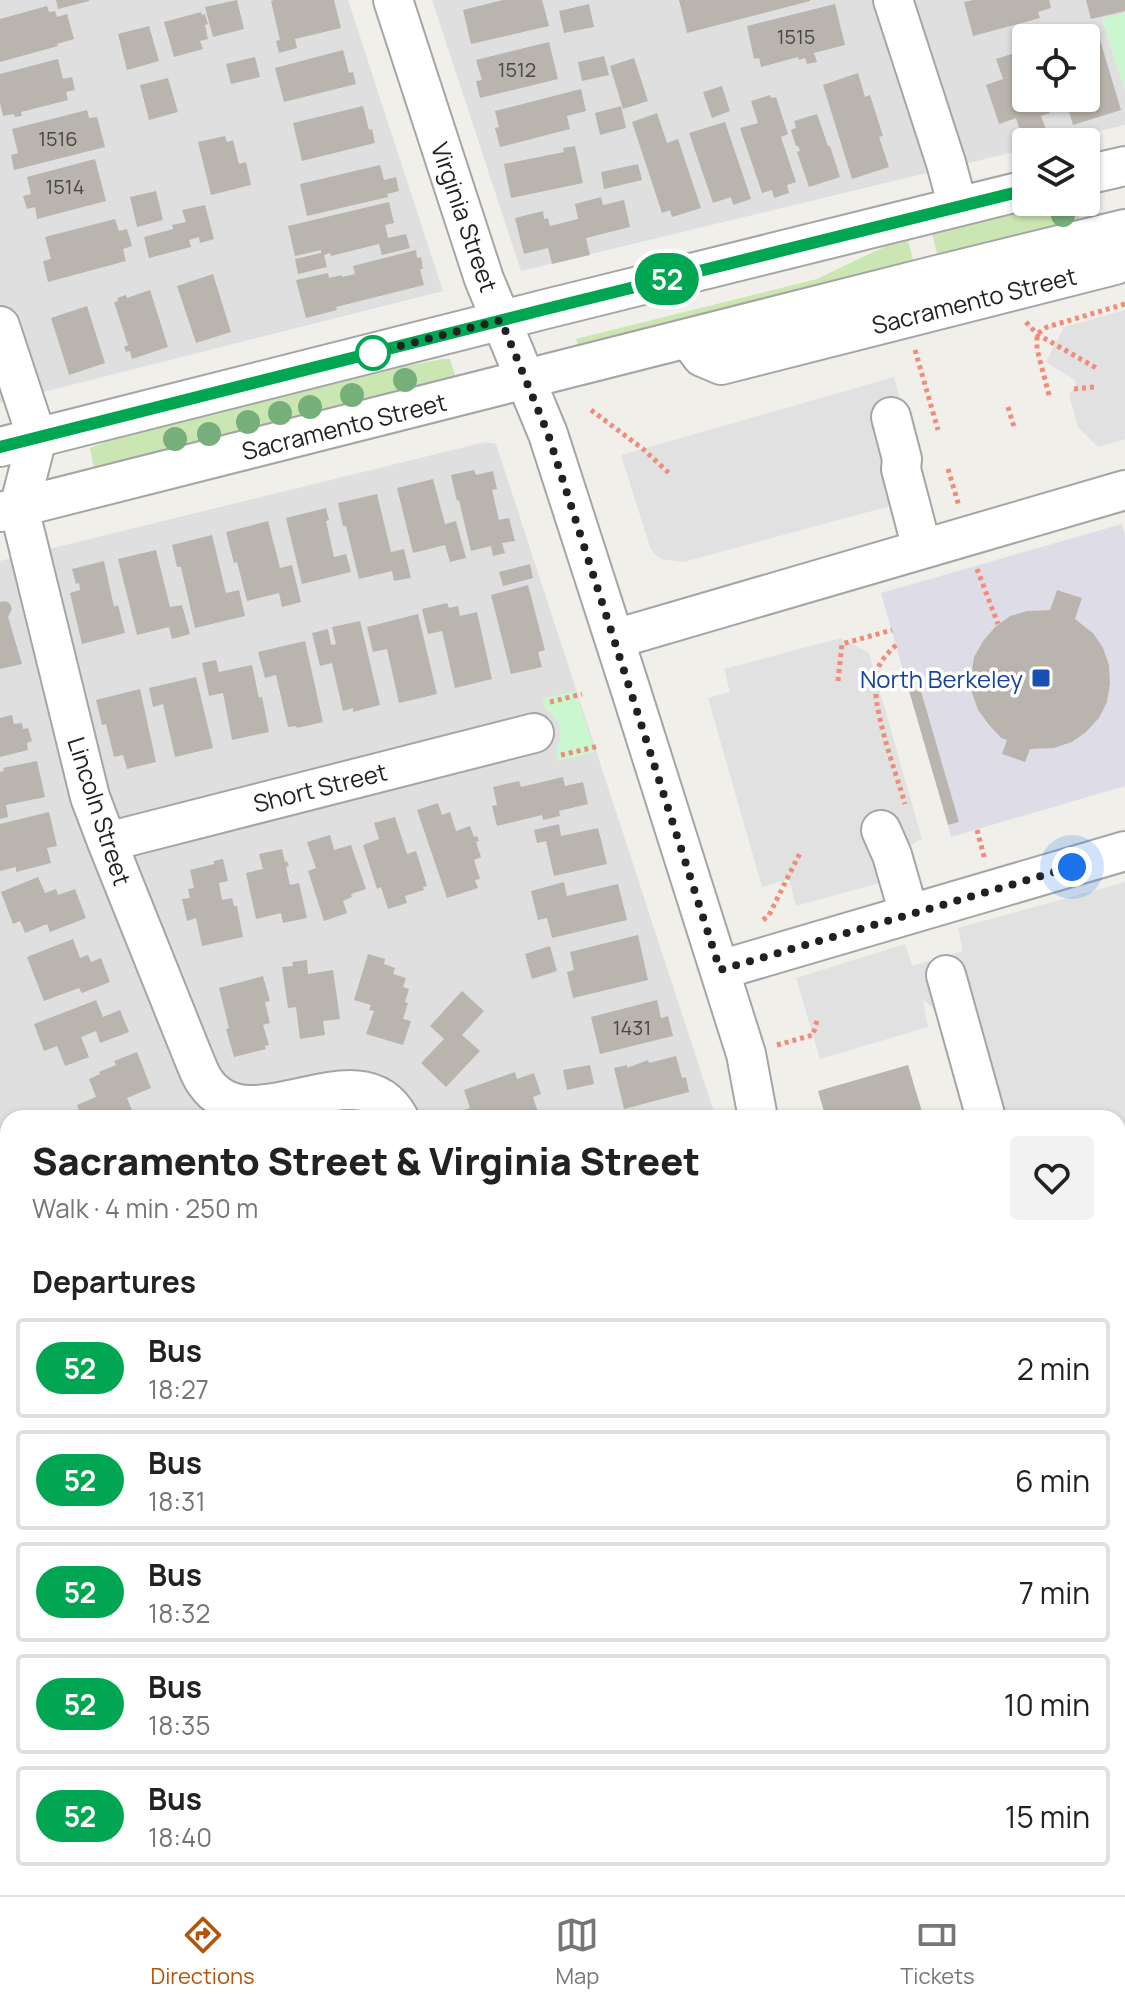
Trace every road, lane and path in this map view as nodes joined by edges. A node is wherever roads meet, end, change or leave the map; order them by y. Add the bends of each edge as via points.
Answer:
1 (393, 0) edge
2 (893, 0) edge
3 (1125, 166) edge
4 (1100, 172) edge
5 (1012, 194) edge
6 (958, 207) junction
7 (1125, 229) edge
8 (1125, 251) edge
9 (1125, 304) edge
10 (501, 320) junction
11 (0, 326) edge
12 (1037, 334) junction
13 (911, 335) dead end
14 (688, 338) junction
15 (1098, 369) dead end
16 (526, 380) junction
17 (1095, 387) dead end
18 (1074, 389) dead end
19 (1049, 395) dead end
20 (1008, 407) dead end
21 (591, 410) dead end
22 (891, 417) dead end
23 (1014, 427) dead end
24 (938, 430) dead end
25 (37, 438) junction
26 (0, 447) edge
27 (948, 469) dead end
28 (670, 474) dead end
29 (1125, 490) edge
30 (9, 510) edge
31 (960, 511) dead end
32 (922, 549) junction
33 (976, 565) dead end
34 (998, 624) dead end
35 (892, 630) dead end
36 (615, 639) junction
37 (896, 645) dead end
38 (838, 681) dead end
39 (876, 705) dead end
40 (534, 733) dead end
41 (881, 830) dead end
42 (107, 842) junction
43 (1125, 851) edge
44 (800, 853) dead end
45 (909, 914) junction
46 (761, 922) dead end
47 (720, 970) junction
48 (946, 975) dead end
49 (818, 1017) dead end
50 (746, 1054) junction
51 (394, 1110) edge
52 (756, 1110) edge
53 (984, 1110) edge

1 - 10 street, Virginia Street
2 - 6 street
3 - 4 street
5 - 6 street
6 - 10 street
7 - 14 street, Sacramento Street
8 - 14 street, Sacramento Street via 1115,265 721,365 702,357
9 - 12 path
10 - 16 street, Virginia Street
10 - 25 street
11 - 25 street
12 - 15 path
12 - 19 path
13 - 24 path
14 - 16 street, Sacramento Street
16 - 30 street, Sacramento Street
16 - 36 street, Virginia Street
17 - 18 path
20 - 23 path
21 - 28 path
22 - 32 street
25 - 26 street
25 - 30 street, Lincoln Street
27 - 31 path
29 - 32 street
30 - 42 street, Lincoln Street
32 - 36 street
33 - 34 path
35 - 38 path via 842,644
36 - 47 street, Virginia Street
37 - 39 path via 878,669
40 - 42 street, Short Street
41 - 45 street
42 - 51 street, Lincoln Street via 206,1083 221,1097 241,1104 262,1106 353,1089
43 - 45 street
44 - 46 path
45 - 47 street
47 - 50 street, Virginia Street
48 - 53 street
49 - 50 path via 813,1035
50 - 52 street, Virginia Street

